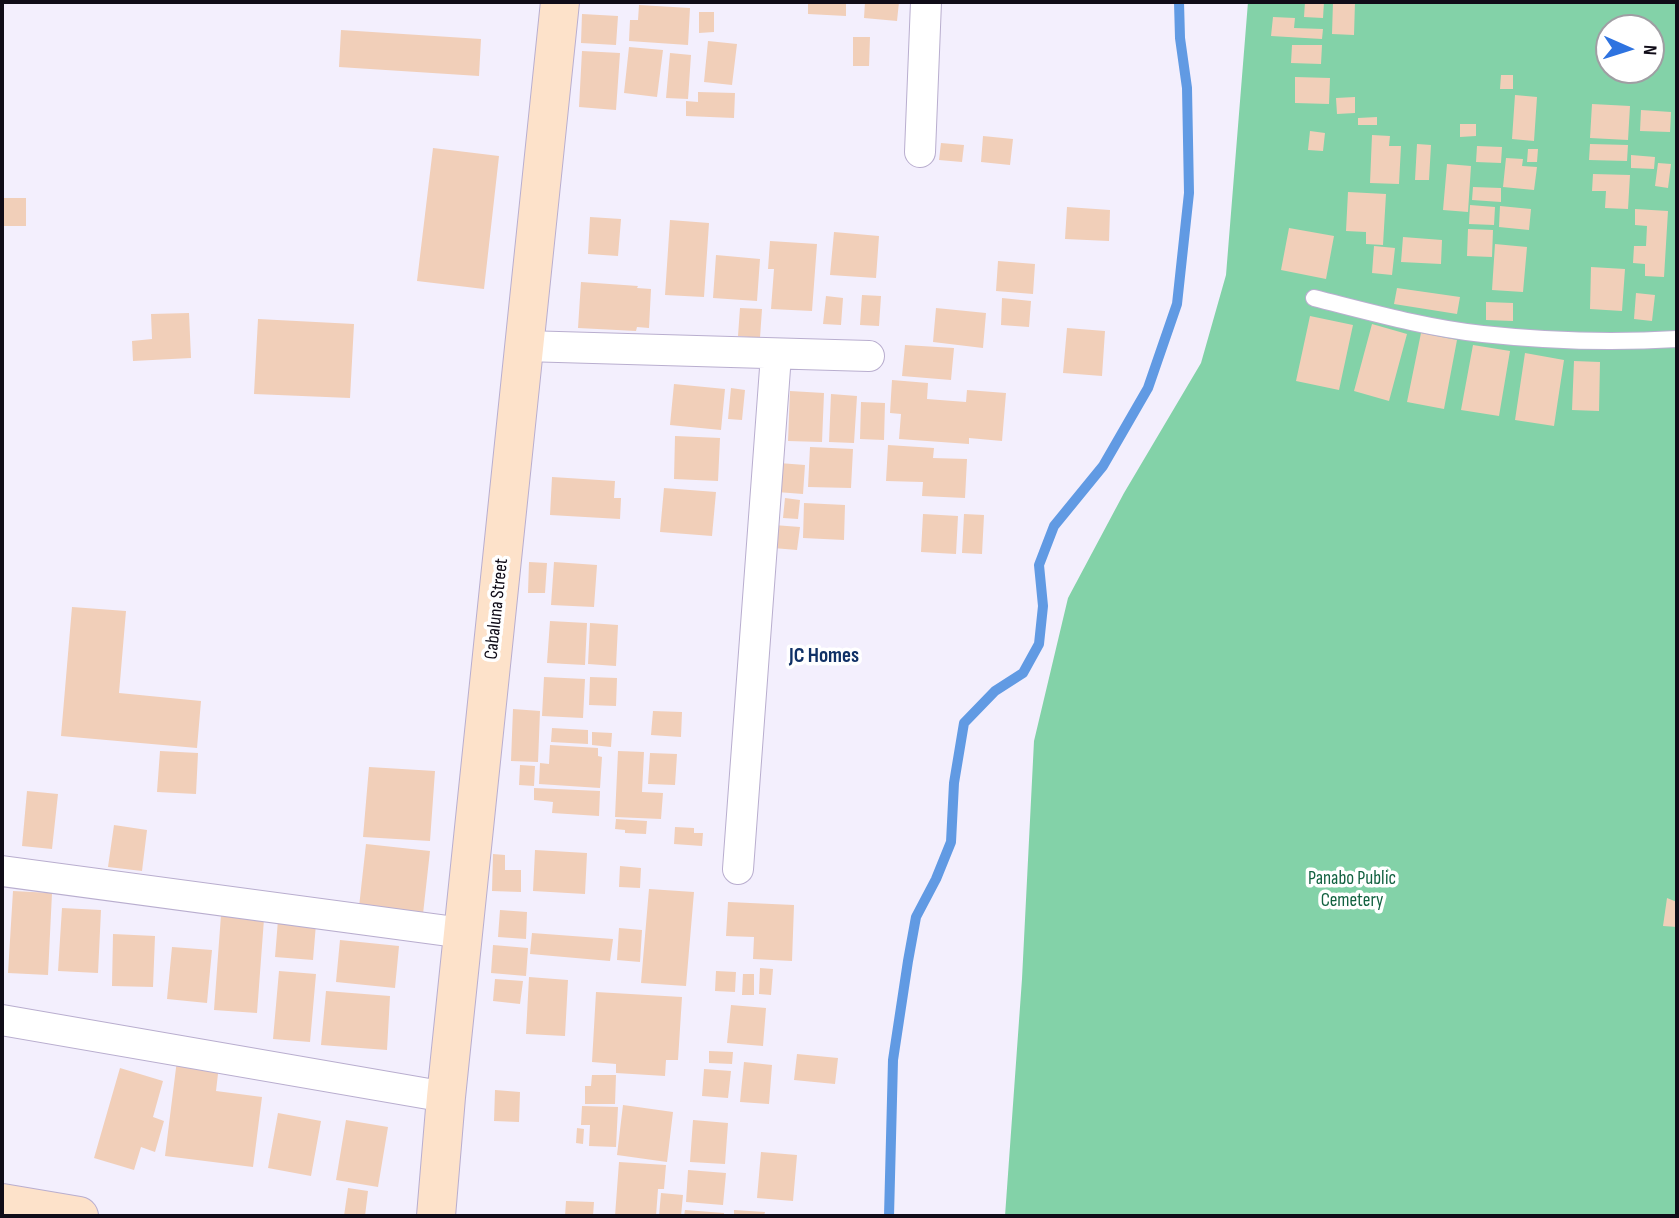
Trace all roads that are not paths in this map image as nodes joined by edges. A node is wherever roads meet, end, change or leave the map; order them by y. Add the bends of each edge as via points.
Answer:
1 (560, 2) edge
2 (926, 2) edge
3 (920, 152) dead end
4 (1314, 298) dead end
5 (1677, 339) edge
6 (524, 346) junction
7 (776, 355) junction
8 (869, 356) dead end
9 (738, 869) dead end
10 (2, 871) edge
11 (463, 933) junction
12 (2, 1020) edge
13 (446, 1097) junction
14 (2, 1203) edge
15 (79, 1216) edge
16 (436, 1216) edge

1 - 6 main road, Cabaluna Street
2 - 3 street
4 - 5 lane via 1482,334 1617,343
6 - 7 street
6 - 11 main road, Cabaluna Street
7 - 8 street
7 - 9 street
10 - 11 street
11 - 13 main road, Cabaluna Street
12 - 13 street
13 - 16 main road, Cabaluna Street
14 - 15 main road

